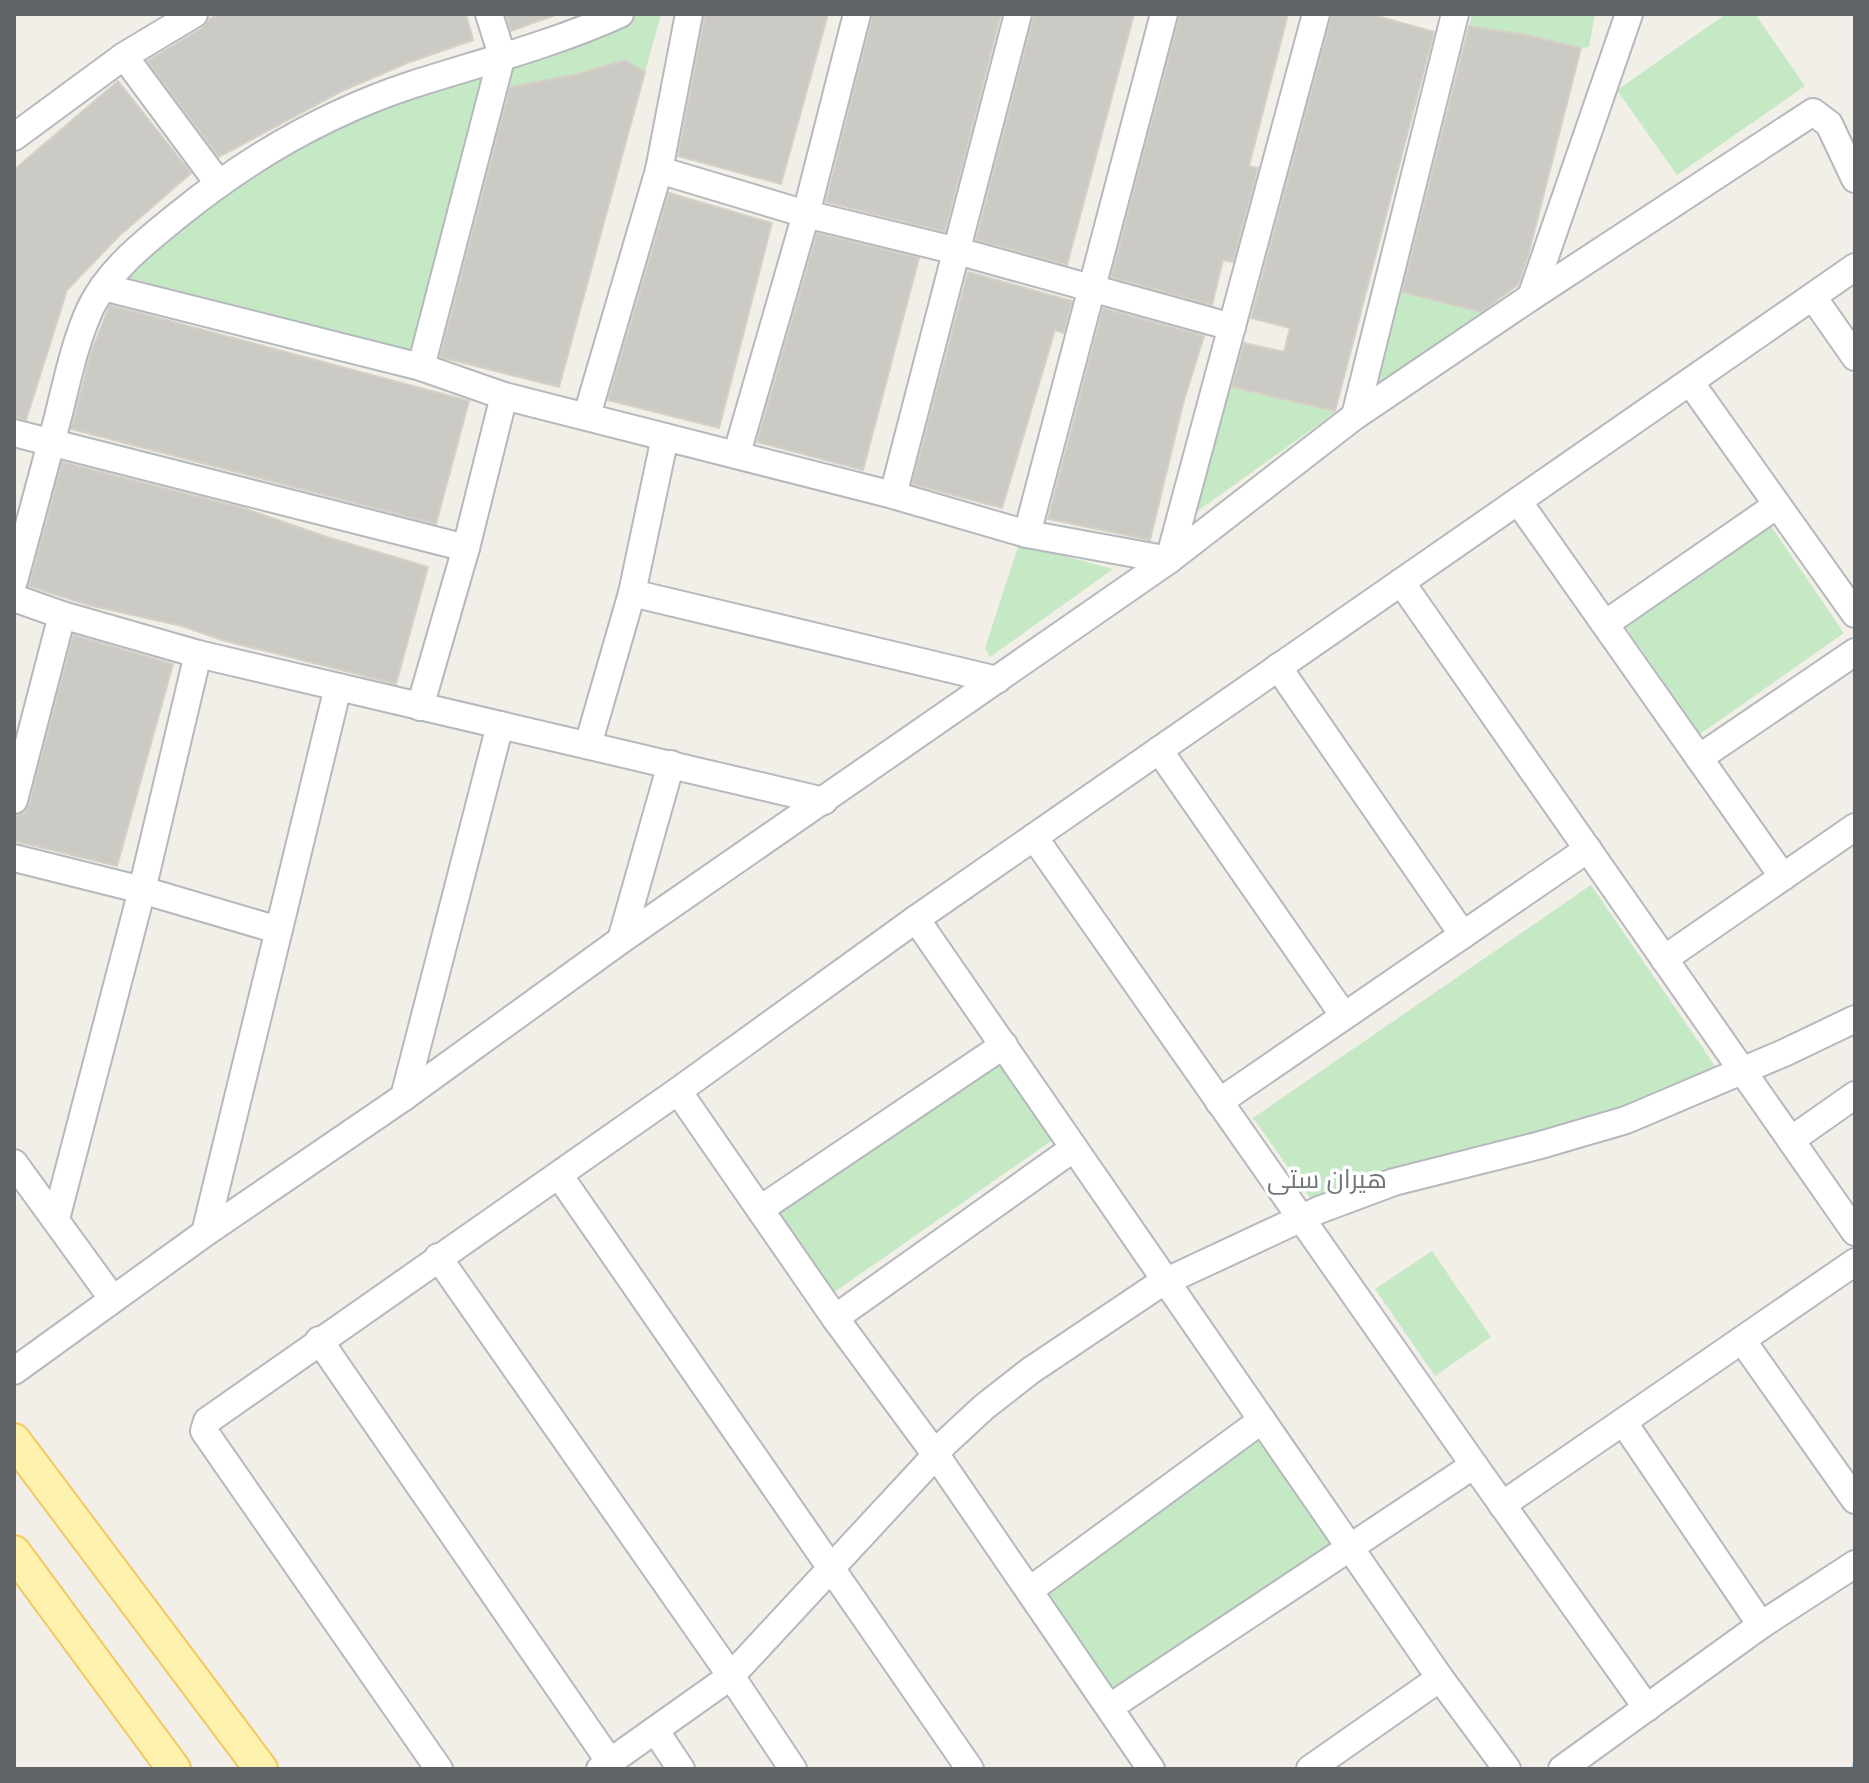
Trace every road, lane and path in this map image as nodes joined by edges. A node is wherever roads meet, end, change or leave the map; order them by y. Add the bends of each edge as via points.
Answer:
1 (194, 14) edge
2 (489, 14) edge
3 (620, 14) edge
4 (689, 14) edge
5 (857, 14) edge
6 (1018, 14) edge
7 (1164, 14) edge
8 (1316, 14) edge
9 (1455, 14) edge
10 (1629, 14) edge
11 (502, 55) junction
12 (124, 56) junction
13 (14, 137) edge
14 (659, 170) junction
15 (1855, 179) edge
16 (219, 184) junction
17 (806, 214) junction
18 (957, 251) junction
19 (1855, 267) edge
20 (103, 287) junction
21 (1092, 290) junction
22 (1531, 297) junction
23 (1813, 297) junction
24 (1232, 327) junction
25 (1855, 357) edge
26 (421, 367) junction
27 (1690, 382) junction
28 (504, 396) junction
29 (587, 415) junction
30 (1355, 416) junction
31 (14, 433) edge
32 (665, 437) junction
33 (51, 443) junction
34 (737, 453) junction
35 (893, 495) junction
36 (1518, 501) junction
37 (1777, 505) junction
38 (1027, 534) junction
39 (466, 548) junction
40 (1169, 560) junction
41 (14, 581) edge
42 (1401, 582) junction
43 (632, 593) junction
44 (14, 598) edge
45 (1855, 614) edge
46 (62, 615) junction
47 (1605, 624) junction
48 (1855, 652) edge
49 (198, 654) junction
50 (1278, 667) junction
51 (997, 680) junction
52 (338, 687) junction
53 (420, 707) junction
54 (500, 725) junction
55 (588, 745) junction
56 (1159, 750) junction
57 (1699, 758) junction
58 (671, 764) junction
59 (14, 800) edge
60 (824, 801) junction
61 (1855, 827) edge
62 (1034, 837) junction
63 (1588, 849) junction
64 (14, 858) edge
65 (1783, 877) junction
66 (142, 890) junction
67 (916, 919) junction
68 (278, 930) junction
69 (1463, 935) junction
70 (621, 940) junction
71 (1664, 959) junction
72 (1344, 1016) junction
73 (1855, 1019) edge
74 (1004, 1045) junction
75 (1743, 1072) junction
76 (678, 1091) junction
77 (1855, 1095) edge
78 (404, 1097) junction
79 (1219, 1102) junction
80 (1791, 1140) junction
81 (1074, 1148) junction
82 (14, 1163) edge
83 (559, 1175) junction
84 (762, 1208) junction
85 (1301, 1218) junction
86 (56, 1219) junction
87 (1855, 1232) edge
88 (205, 1233) junction
89 (438, 1257) junction
90 (1855, 1262) edge
91 (1167, 1283) junction
92 (112, 1298) junction
93 (835, 1318) junction
94 (319, 1340) junction
95 (1742, 1340) junction
96 (14, 1371) edge
97 (1262, 1420) junction
98 (1624, 1423) junction
99 (14, 1440) edge
100 (936, 1455) junction
101 (1474, 1465) junction
102 (1855, 1500) edge
103 (1502, 1505) junction
104 (1351, 1549) junction
105 (14, 1552) edge
106 (1855, 1564) edge
107 (830, 1568) junction
108 (1030, 1590) junction
109 (1761, 1625) junction
110 (731, 1676) junction
111 (1440, 1678) junction
112 (1110, 1707) junction
113 (1647, 1708) junction
114 (655, 1730) junction
115 (605, 1766) edge
116 (174, 1769) edge
117 (261, 1769) edge
118 (439, 1769) edge
119 (681, 1769) edge
120 (793, 1769) edge
121 (970, 1769) edge
122 (1151, 1769) edge
123 (1310, 1769) edge
124 (1507, 1769) edge
125 (1562, 1769) edge

1 - 12 street
2 - 11 street
3 - 11 street
4 - 14 street
5 - 17 street
6 - 18 street
7 - 21 street
8 - 24 street
9 - 30 street
10 - 22 street
11 - 16 street via 346,111
11 - 26 street
12 - 13 street
12 - 16 street
14 - 17 street
14 - 29 street
15 - 22 street via 1829,124 1813,112
16 - 20 street via 130,255
17 - 18 street
17 - 34 street
18 - 21 street
18 - 35 street
19 - 23 street
20 - 26 street
20 - 33 street via 86,323
21 - 24 street
21 - 38 street
22 - 30 street
23 - 25 street
23 - 27 street
24 - 40 street
26 - 28 street
27 - 36 street
27 - 37 street
28 - 29 street
28 - 39 street
29 - 32 street
30 - 40 street
31 - 33 street
32 - 34 street
32 - 43 street
33 - 39 street
33 - 41 street
34 - 35 street
35 - 38 street
36 - 42 street
36 - 47 street
37 - 45 street
37 - 47 street
38 - 40 street
39 - 53 street
40 - 51 street
42 - 50 street
42 - 63 street
43 - 51 street
43 - 55 street
44 - 46 street
46 - 49 street
46 - 59 street
47 - 57 street
48 - 57 street
49 - 52 street
49 - 66 street
50 - 56 street
50 - 69 street
51 - 60 street
52 - 53 street
52 - 68 street
53 - 54 street
54 - 55 street
54 - 78 street
55 - 58 street
56 - 62 street
56 - 72 street
57 - 65 street
58 - 60 street
58 - 70 street
60 - 70 street
61 - 65 street
62 - 67 street
62 - 79 street
63 - 69 street
63 - 71 street
64 - 66 street
65 - 71 street
66 - 68 street
66 - 86 street
67 - 74 street
67 - 76 street
68 - 88 street
69 - 72 street
70 - 78 street
71 - 75 street
72 - 79 street
73 - 75 street
74 - 81 street
74 - 84 street
75 - 80 street
75 - 85 street via 1626,1120 1394,1182
76 - 83 street
76 - 84 street
77 - 80 street
78 - 88 street
79 - 85 street
80 - 87 street
81 - 91 street
81 - 93 street
82 - 86 street
83 - 89 street
83 - 107 street
84 - 93 street
85 - 91 street
85 - 101 street
86 - 92 street
88 - 92 street
89 - 94 street
89 - 110 street
90 - 95 street
91 - 97 street
91 - 100 street via 1030,1371
92 - 96 street
93 - 100 street
94 - 115 street
94 - 118 street via 207,1421 204,1431
95 - 98 street
95 - 102 street
97 - 104 street
97 - 108 street
98 - 103 street
98 - 109 street
99 - 117 main road
100 - 107 street
100 - 108 street
101 - 103 street
101 - 104 street
103 - 113 street
104 - 111 street
104 - 112 street
105 - 116 main road
106 - 109 street
107 - 110 street
107 - 121 street
108 - 112 street
109 - 113 street
110 - 114 street
110 - 120 street
111 - 123 street
111 - 124 street
112 - 122 street
113 - 125 street
114 - 115 street
114 - 119 street

